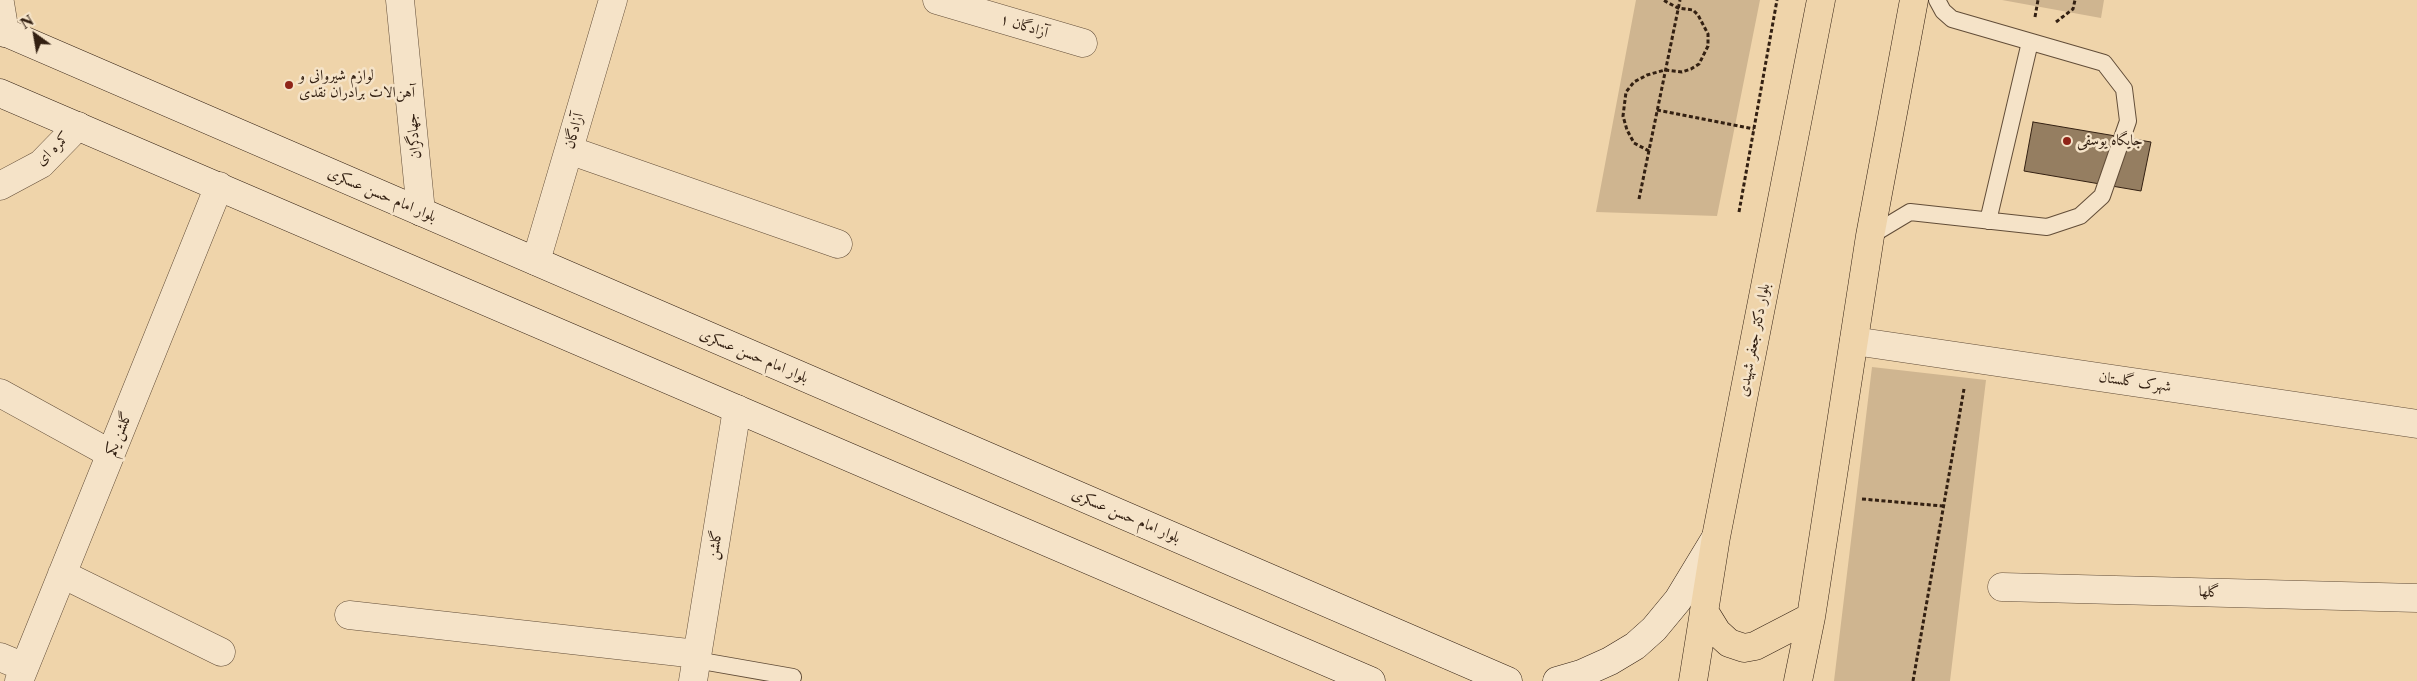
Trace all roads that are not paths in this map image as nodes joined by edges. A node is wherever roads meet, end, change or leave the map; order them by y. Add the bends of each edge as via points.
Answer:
1 (400, 0) edge
2 (613, 0) edge
3 (937, 0) edge
4 (1821, 0) edge
5 (1914, 0) edge
6 (1937, 0) edge
7 (0, 3) edge
8 (2, 36) edge
9 (2030, 42) junction
10 (1083, 43) dead end
11 (0, 93) edge
12 (78, 126) junction
13 (569, 150) junction
14 (0, 186) edge
15 (219, 186) junction
16 (422, 212) junction
17 (1988, 221) junction
18 (1870, 236) junction
19 (838, 244) dead end
20 (536, 261) junction
21 (1854, 341) junction
22 (0, 393) edge
23 (737, 409) junction
24 (2417, 424) edge
25 (111, 454) junction
26 (1716, 537) junction
27 (62, 574) junction
28 (2002, 587) dead end
29 (2417, 598) edge
30 (1704, 611) junction
31 (349, 616) dead end
32 (1811, 616) junction
33 (221, 652) dead end
34 (0, 657) edge
35 (696, 665) edge
36 (22, 674) edge
37 (793, 677) dead end
38 (1371, 681) edge
39 (1508, 681) edge
40 (1557, 681) edge
41 (1693, 681) edge
42 (1798, 681) edge

1 - 16 street, جهادگران
2 - 13 street, آزادگان
3 - 10 street, آزادگان ۱
4 - 26 main road, بلوار دکتر جعفر شهیدی
5 - 18 main road
6 - 9 lane via 1952,19
7 - 8 street
8 - 16 street, بلوار امام حسن عسکری
9 - 17 lane
9 - 17 lane via 2104,62 2124,90 2128,121 2102,196 2080,216 2047,227
11 - 12 street
12 - 14 street, کمره ای via 41,164
12 - 15 street
13 - 19 street
13 - 20 street, آزادگان
15 - 23 street
15 - 25 street, گلشن یکم
16 - 20 street, بلوار امام حسن عسکری
17 - 18 lane via 1910,212
18 - 21 main road
20 - 39 street, بلوار امام حسن عسکری
21 - 24 street, شهرک گلستان
21 - 32 main road
22 - 25 street
23 - 35 street, گلشن
23 - 38 street
25 - 27 street, گلشن یکم
26 - 30 main road, بلوار دکتر جعفر شهیدی
26 - 40 street via 1678,600 1654,629 1635,646 1610,661
27 - 33 street
27 - 36 street, گلشن یکم
28 - 29 street, گلها
30 - 32 main road via 1717,632 1729,643 1744,648 1755,646
30 - 41 main road, بلوار دکتر جعفر شهیدی
31 - 35 street
32 - 42 main road
34 - 36 street
35 - 37 lane

